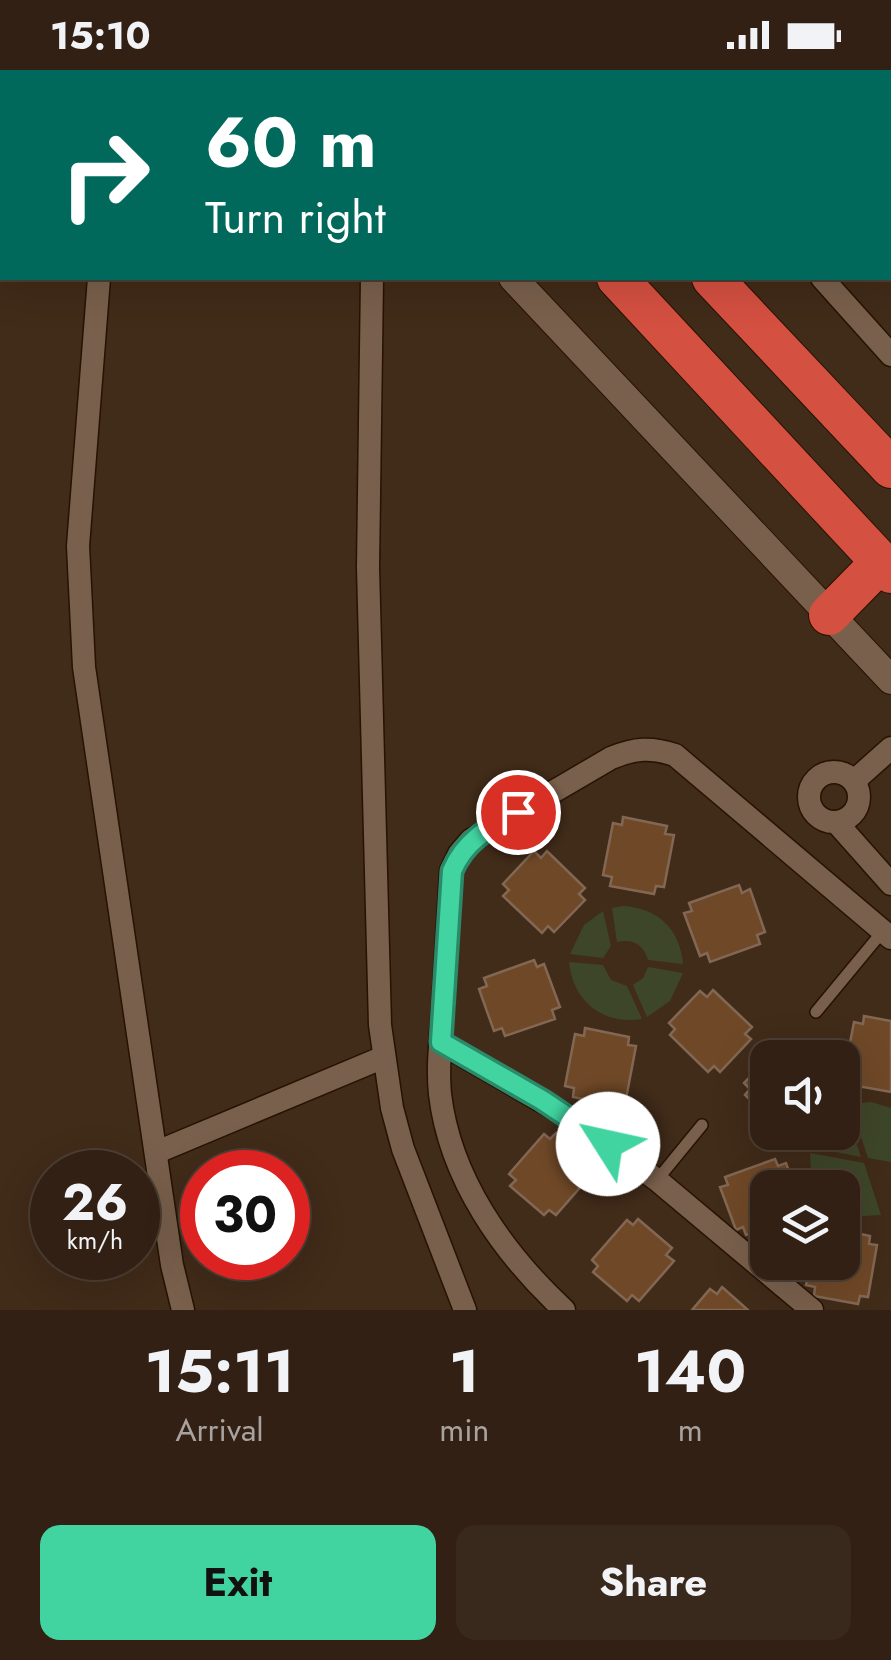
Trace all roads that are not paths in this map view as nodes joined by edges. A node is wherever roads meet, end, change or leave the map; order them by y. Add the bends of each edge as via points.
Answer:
1 (99, 280) edge
2 (372, 280) edge
3 (516, 280) edge
4 (618, 280) edge
5 (714, 280) edge
6 (824, 280) edge
7 (891, 354) edge
8 (891, 468) edge
9 (886, 568) edge
10 (829, 615) junction
11 (891, 680) edge
12 (891, 748) edge
13 (854, 781) junction
14 (836, 822) junction
15 (891, 884) edge
16 (888, 930) edge
17 (816, 1012) dead end
18 (441, 1042) junction
19 (384, 1057) junction
20 (702, 1125) dead end
21 (158, 1150) edge
22 (160, 1151) edge
23 (160, 1168) edge
24 (657, 1180) junction
25 (183, 1310) edge
26 (466, 1310) edge
27 (564, 1310) edge
28 (812, 1310) edge

1 - 21 street via 81,484 79,597
2 - 19 street via 368,567
3 - 10 street
4 - 9 highway
5 - 8 highway
6 - 7 street
9 - 10 highway
10 - 11 street
12 - 13 street
13 - 14 street via 858,807
13 - 14 street via 830,772 811,787 814,812
14 - 15 street
16 - 17 lane
16 - 18 street via 675,756 632,749 486,830 459,854 452,871
18 - 24 street via 542,1100
18 - 27 street via 440,1092 465,1178 504,1244
19 - 22 street
19 - 26 street via 402,1149
20 - 24 lane
23 - 25 street
24 - 28 street

